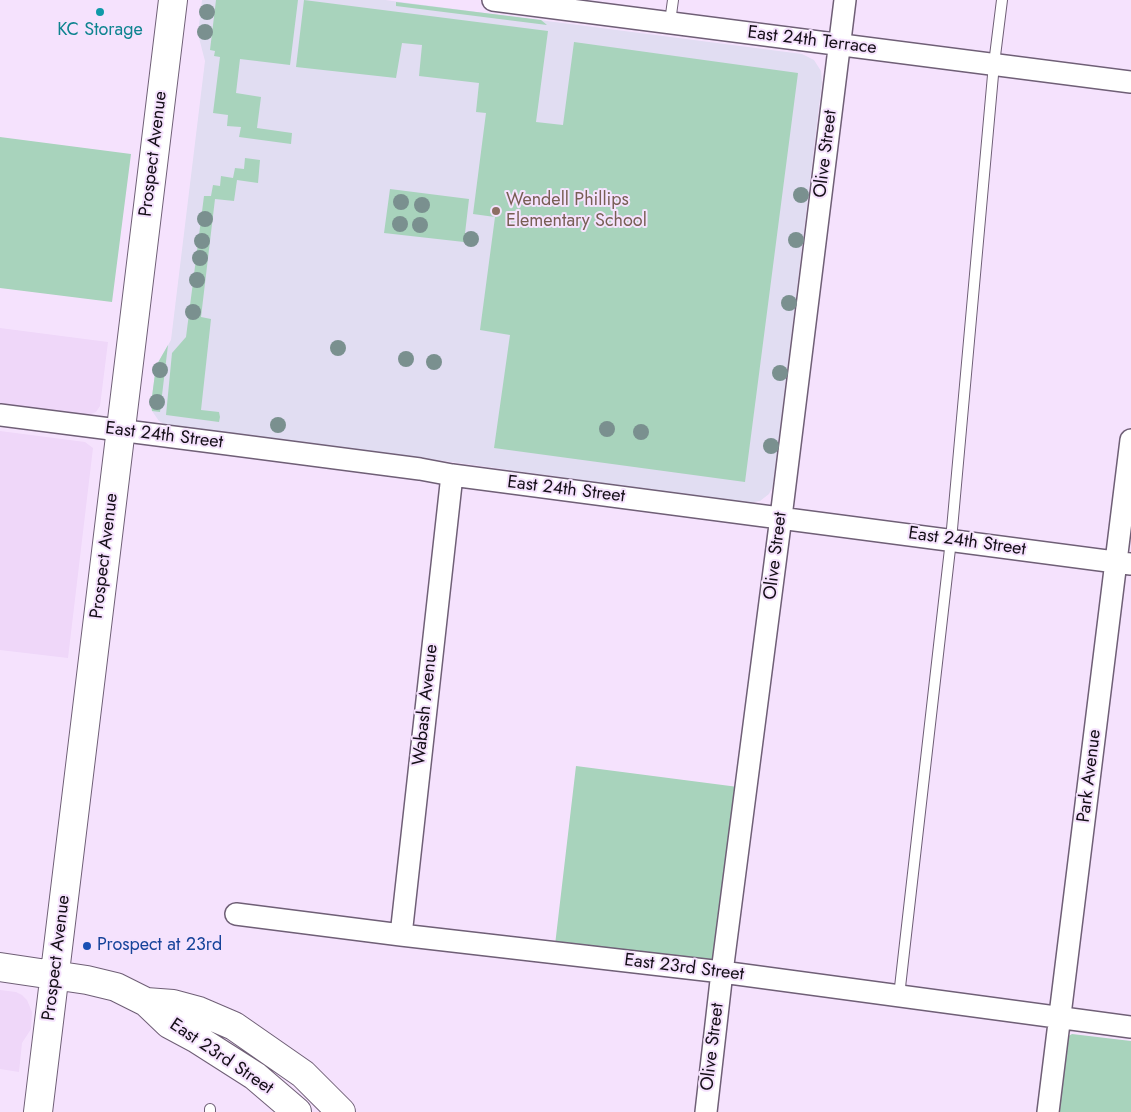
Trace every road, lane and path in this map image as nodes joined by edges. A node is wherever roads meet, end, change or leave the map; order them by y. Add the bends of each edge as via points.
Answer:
1 (173, 0) edge
2 (673, 0) edge
3 (845, 0) edge
4 (1002, 0) edge
5 (502, 1) edge
6 (670, 22) junction
7 (840, 44) junction
8 (994, 64) junction
9 (1131, 82) edge
10 (0, 416) edge
11 (120, 431) junction
12 (1131, 440) edge
13 (452, 475) junction
14 (781, 518) junction
15 (951, 540) junction
16 (1123, 563) edge
17 (236, 914) dead end
18 (401, 935) junction
19 (0, 967) edge
20 (722, 972) junction
21 (55, 974) junction
22 (899, 996) junction
23 (146, 1002) junction
24 (1060, 1018) junction
25 (1131, 1027) edge
26 (38, 1112) edge
27 (297, 1112) edge
28 (341, 1112) edge
29 (706, 1112) edge
30 (1048, 1112) edge

1 - 11 main road, Prospect Avenue
2 - 6 lane
3 - 7 street, Olive Street
4 - 8 lane
5 - 6 street, East 24th Terrace
6 - 7 street, East 24th Terrace
7 - 8 street, East 24th Terrace
7 - 14 street, Olive Street
8 - 9 street, East 24th Terrace
8 - 15 lane
10 - 11 street, East 24th Street
11 - 13 street, East 24th Street
11 - 21 main road, Prospect Avenue
12 - 16 street, Park Avenue
13 - 14 street, East 24th Street
13 - 18 street, Wabash Avenue
14 - 15 street, East 24th Street
14 - 20 street, Olive Street
15 - 16 street, East 24th Street
15 - 22 lane
16 - 24 street, Park Avenue
17 - 18 street, East 23rd Street
18 - 20 street, East 23rd Street
19 - 21 main road, East 23rd Street
20 - 22 street, East 23rd Street
20 - 29 street, Olive Street
21 - 23 main road, East 23rd Street via 116,987
21 - 26 main road, Prospect Avenue
22 - 24 street, East 23rd Street
23 - 27 main road, East 23rd Street via 169,1024 255,1076
23 - 28 main road, East 23rd Street via 173,1004 199,1011 234,1026 303,1074
24 - 25 street, East 23rd Street
24 - 30 street, Park Avenue

